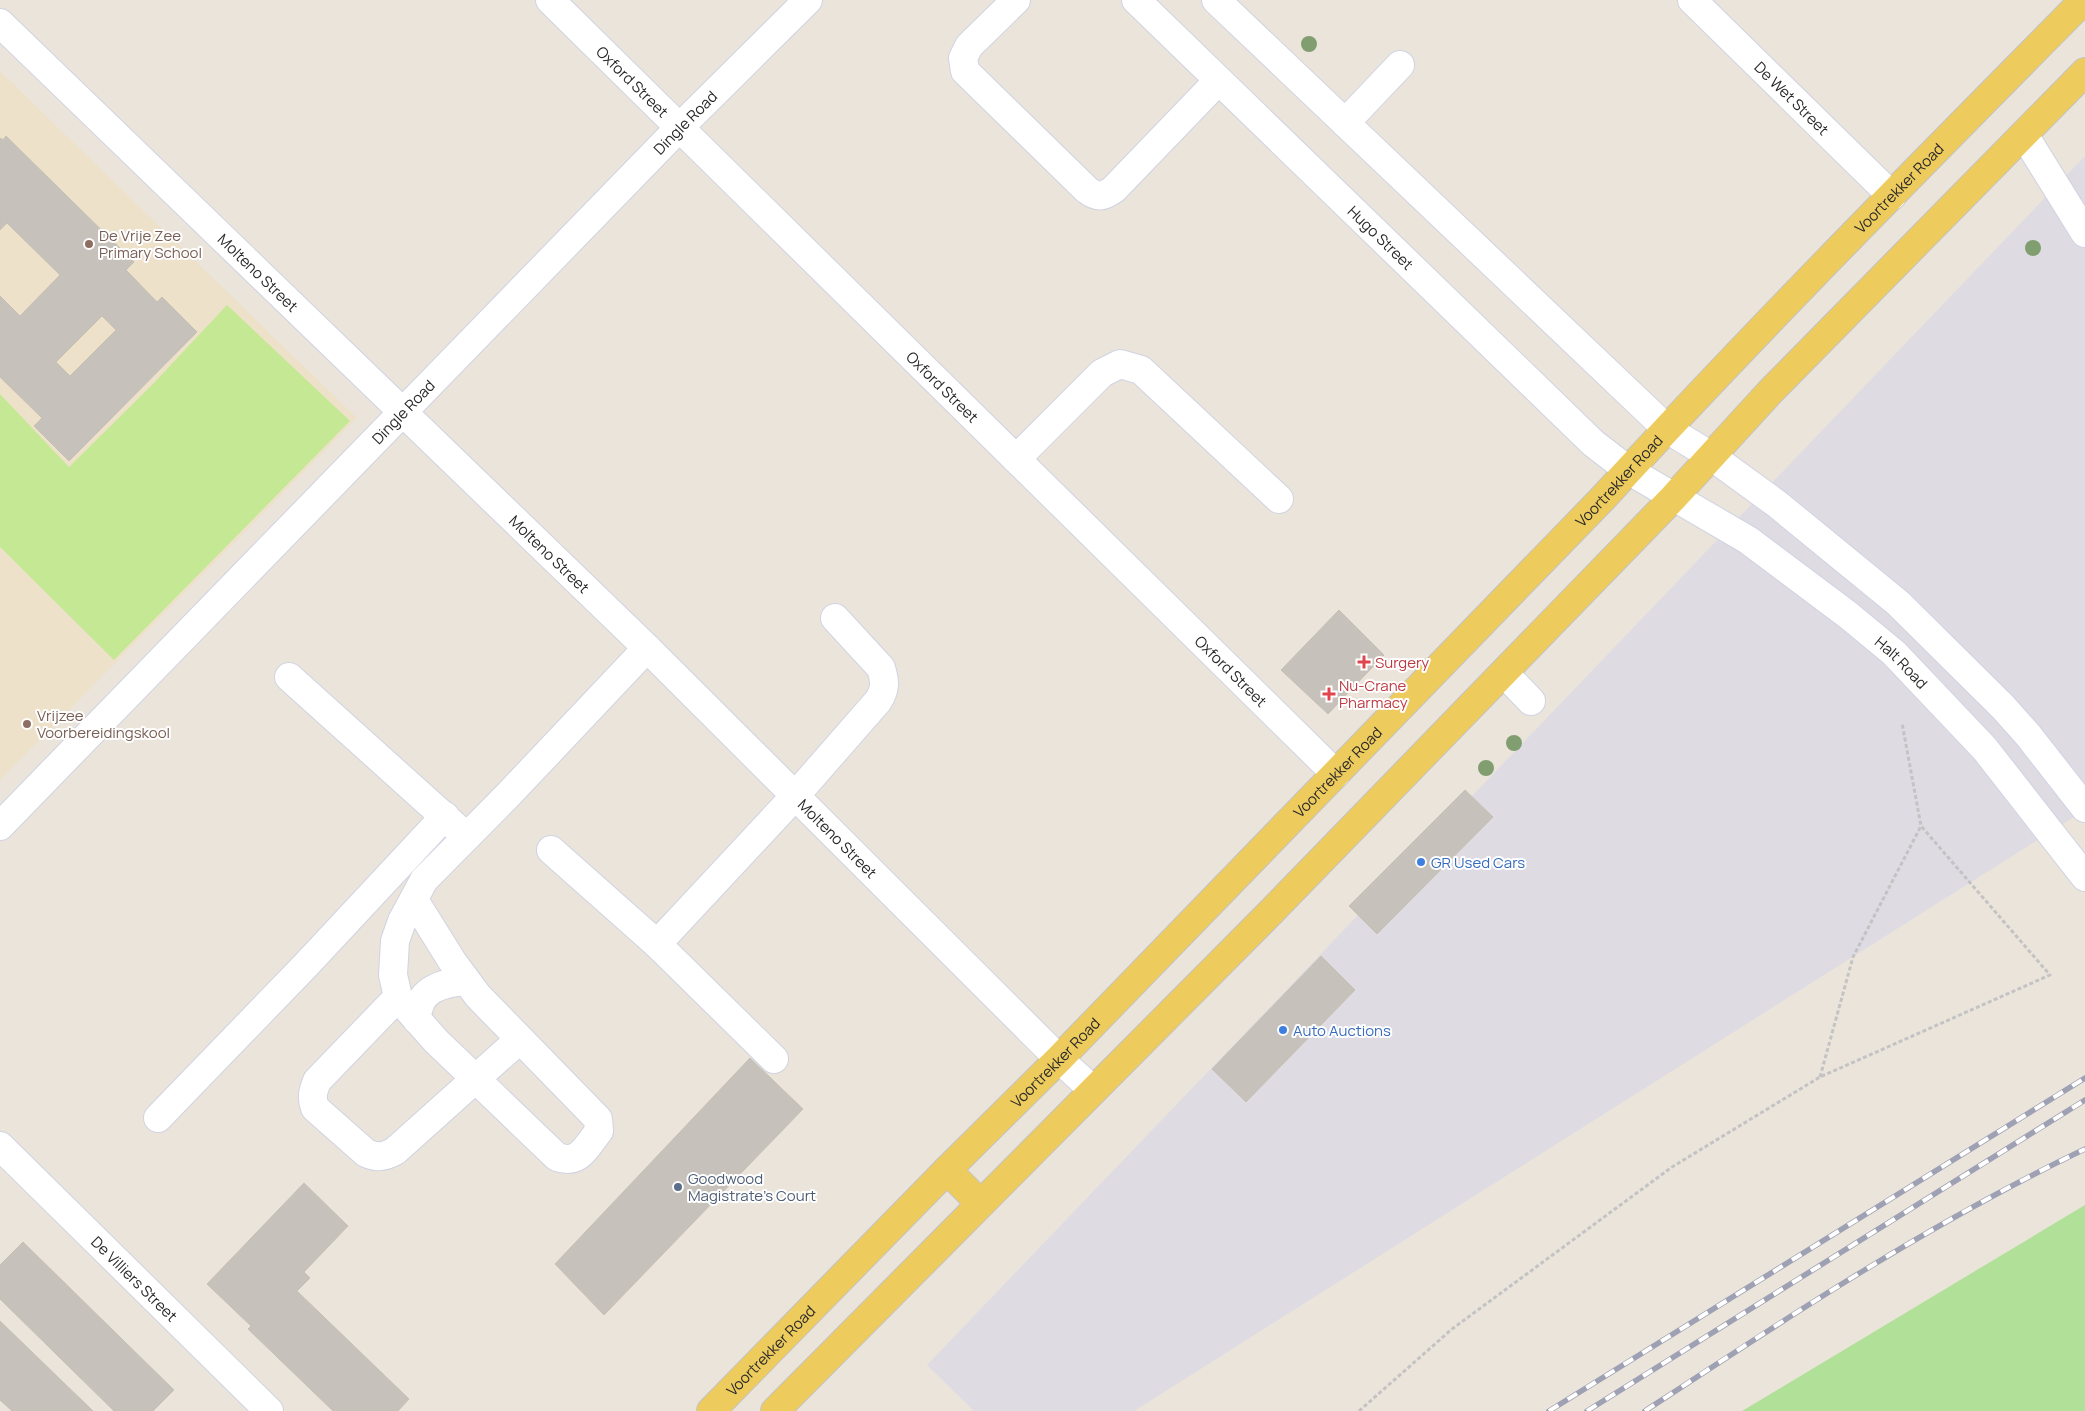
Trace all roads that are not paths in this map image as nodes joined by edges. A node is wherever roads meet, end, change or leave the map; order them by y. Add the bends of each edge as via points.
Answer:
1 (550, 0) edge
2 (808, 0) edge
3 (1016, 0) edge
4 (1136, 0) edge
5 (1216, 0) edge
6 (2084, 0) edge
7 (1697, 2) edge
8 (0, 22) edge
9 (1400, 65) dead end
10 (2085, 72) edge
11 (1218, 81) junction
12 (1345, 123) junction
13 (680, 127) junction
14 (2024, 135) junction
15 (1892, 196) junction
16 (2085, 233) edge
17 (403, 413) junction
18 (1666, 429) junction
19 (1711, 456) junction
20 (1016, 459) junction
21 (1628, 470) junction
22 (1673, 498) junction
23 (1279, 499) dead end
24 (836, 618) dead end
25 (647, 648) junction
26 (1504, 673) junction
27 (289, 677) dead end
28 (1531, 701) dead end
29 (1336, 774) junction
30 (795, 796) junction
31 (2085, 808) edge
32 (445, 816) junction
33 (0, 826) edge
34 (466, 837) junction
35 (551, 850) dead end
36 (2085, 877) edge
37 (414, 900) junction
38 (657, 944) junction
39 (466, 981) junction
40 (398, 997) junction
41 (417, 1020) junction
42 (519, 1040) junction
43 (774, 1059) dead end
44 (1059, 1059) junction
45 (476, 1079) junction
46 (1093, 1090) junction
47 (158, 1118) dead end
48 (0, 1146) edge
49 (947, 1170) junction
50 (980, 1203) junction
51 (269, 1411) edge
52 (711, 1411) edge
53 (775, 1411) edge

1 - 13 street, Oxford Street
2 - 13 street, Dingle Road
3 - 11 street via 969,46 963,58 966,70 1096,196 1104,196 1114,188
4 - 11 street, Hugo Street
5 - 12 street
6 - 15 main road, Voortrekker Road
7 - 15 street, De Wet Street
8 - 17 street, Molteno Street
9 - 12 street
10 - 14 main road
11 - 21 street, Hugo Street via 1593,443
12 - 18 street
13 - 17 street, Dingle Road
13 - 20 street, Oxford Street
14 - 16 street
14 - 19 main road
15 - 18 main road, Voortrekker Road
17 - 25 street, Molteno Street
17 - 33 street, Dingle Road
18 - 19 street
18 - 21 main road, Voortrekker Road
19 - 22 main road
19 - 31 street via 1777,504 1898,603 2003,707
20 - 23 street via 1102,373 1120,364 1141,370
20 - 29 street, Oxford Street
21 - 22 street, Hugo Street
21 - 29 main road, Voortrekker Road
22 - 26 main road
22 - 36 street, Halt Road via 1748,540 1894,653 1985,749
24 - 30 street via 881,668 884,691
25 - 30 street, Molteno Street
25 - 34 street
26 - 28 street
26 - 46 main road
27 - 32 street
29 - 44 main road, Voortrekker Road
30 - 38 street
30 - 44 street, Molteno Street
32 - 34 street
32 - 47 street
34 - 37 street via 424,880
35 - 38 street
37 - 39 street
37 - 40 street via 395,941 392,974
38 - 43 street
39 - 41 street via 449,982 431,990 419,1004
39 - 42 street
40 - 41 street
40 - 45 street via 317,1081 313,1092 315,1108 366,1153 386,1156
41 - 45 street
42 - 45 street
42 - 45 street via 598,1119 599,1131 581,1154 570,1160 557,1157
44 - 46 street, Molteno Street
44 - 49 main road, Voortrekker Road
46 - 50 main road
48 - 51 street, De Villiers Street
49 - 50 main road
49 - 52 main road, Voortrekker Road
50 - 53 main road

